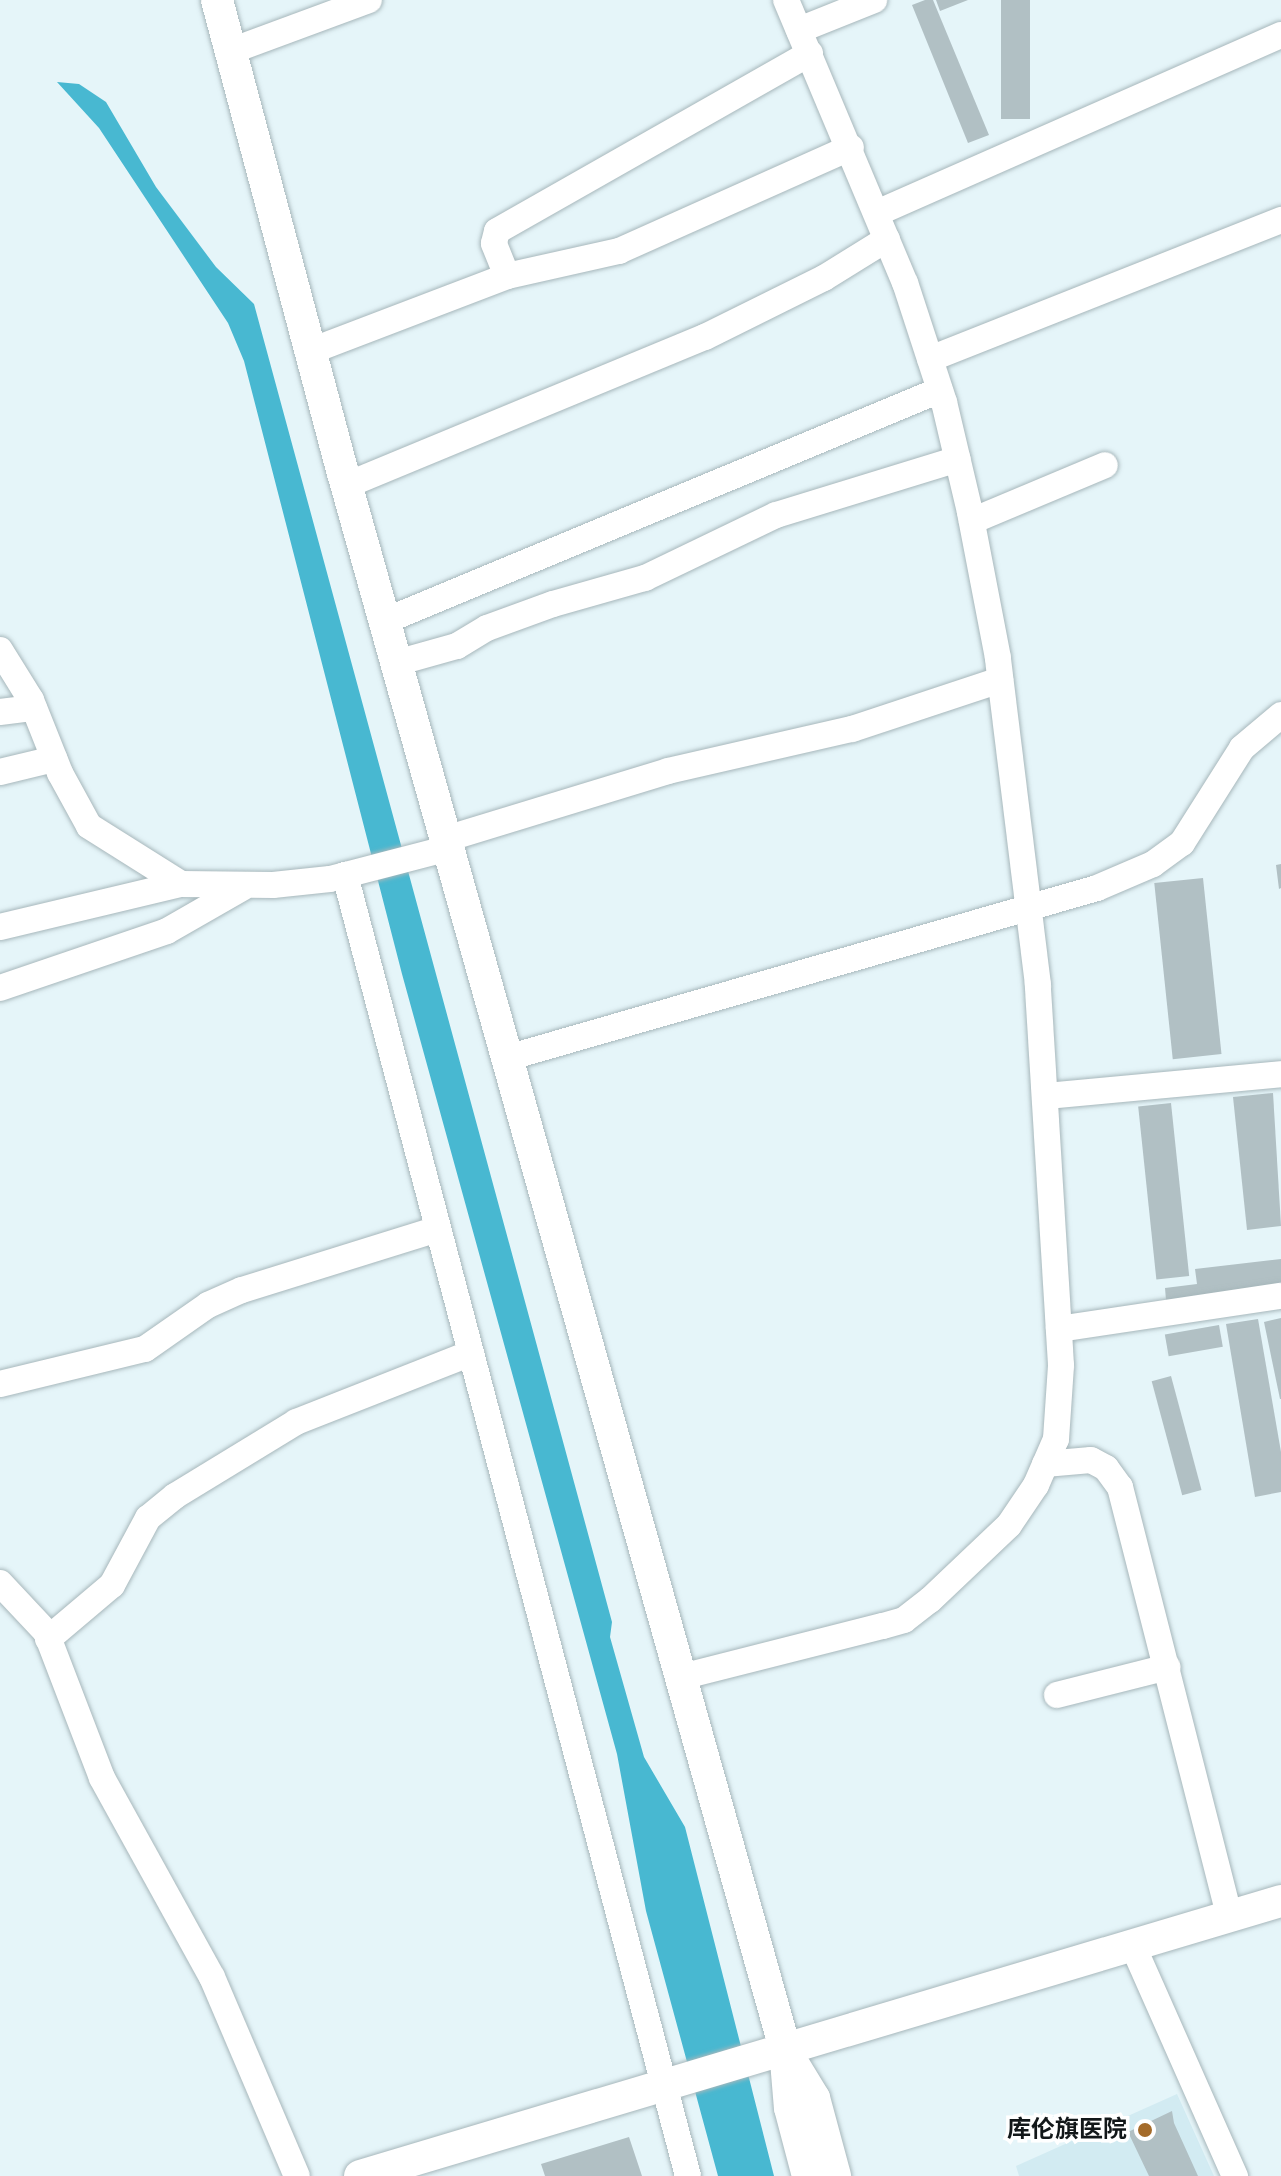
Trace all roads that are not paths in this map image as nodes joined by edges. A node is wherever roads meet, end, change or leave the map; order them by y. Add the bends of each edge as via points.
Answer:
1 (217, 0) edge
2 (369, 0) edge
3 (786, 0) edge
4 (874, 0) edge
5 (1281, 35) edge
6 (805, 41) junction
7 (231, 51) junction
8 (851, 147) junction
9 (877, 213) junction
10 (1281, 220) edge
11 (887, 239) junction
12 (507, 276) junction
13 (311, 351) junction
14 (930, 359) junction
15 (940, 390) junction
16 (958, 459) junction
17 (1105, 465) dead end
18 (347, 485) junction
19 (972, 521) junction
20 (385, 621) junction
21 (0, 650) edge
22 (396, 663) junction
23 (1000, 680) junction
24 (34, 708) junction
25 (0, 712) edge
26 (1281, 715) edge
27 (54, 759) junction
28 (0, 772) edge
29 (447, 844) junction
30 (345, 875) junction
31 (181, 884) junction
32 (245, 886) junction
33 (1028, 906) junction
34 (0, 927) edge
35 (0, 988) edge
36 (507, 1058) junction
37 (1281, 1074) edge
38 (1046, 1096) junction
39 (438, 1229) junction
40 (1281, 1296) edge
41 (1059, 1329) junction
42 (471, 1353) junction
43 (0, 1384) edge
44 (1045, 1464) junction
45 (0, 1583) edge
46 (48, 1639) junction
47 (1168, 1667) junction
48 (681, 1677) junction
49 (1057, 1695) dead end
50 (1281, 1901) edge
51 (1230, 1917) junction
52 (1133, 1946) junction
53 (785, 2049) junction
54 (664, 2085) junction
55 (297, 2176) edge
56 (360, 2176) edge
57 (688, 2176) edge
58 (808, 2176) edge
59 (835, 2176) edge
60 (1235, 2176) edge

1 - 7 main road
2 - 7 street
3 - 6 street
4 - 6 street
5 - 9 street
6 - 8 street
6 - 12 street via 497,231 494,243
7 - 13 main road
8 - 9 street
8 - 12 street via 619,251
9 - 11 street
10 - 14 street
11 - 14 street
11 - 18 street via 824,278 705,337
12 - 13 street
13 - 18 main road
14 - 15 street
15 - 16 street
15 - 20 street
16 - 19 street
16 - 22 street via 776,515 645,578 553,604 487,628 457,646
17 - 19 street
18 - 20 main road
19 - 23 street
20 - 22 main road
21 - 24 street
22 - 29 main road
23 - 29 street via 852,729 668,771
23 - 33 street
24 - 25 street
24 - 27 street
26 - 33 street via 1242,748 1182,843 1153,864 1097,888
27 - 28 street
27 - 31 street via 89,826
29 - 30 street
29 - 36 main road
30 - 32 street
30 - 39 street
31 - 32 street
31 - 34 street
32 - 35 street via 167,931
33 - 36 street
33 - 38 street
36 - 48 main road
37 - 38 street
38 - 41 street
39 - 42 street
39 - 43 street via 242,1290 208,1305 145,1349
40 - 41 street
41 - 44 street via 1056,1439
42 - 46 street via 296,1422 175,1496 148,1518 112,1585
42 - 54 street
44 - 47 street via 1091,1460 1106,1468 1120,1487
44 - 48 street via 1009,1525 904,1620
45 - 46 street
46 - 55 street via 102,1778 212,1977
47 - 49 street
47 - 51 street
48 - 53 main road
50 - 51 main road
51 - 52 main road
52 - 53 main road
52 - 60 street
53 - 54 main road
53 - 58 main road via 790,2108
53 - 59 main road via 814,2098
54 - 56 main road
54 - 57 street

